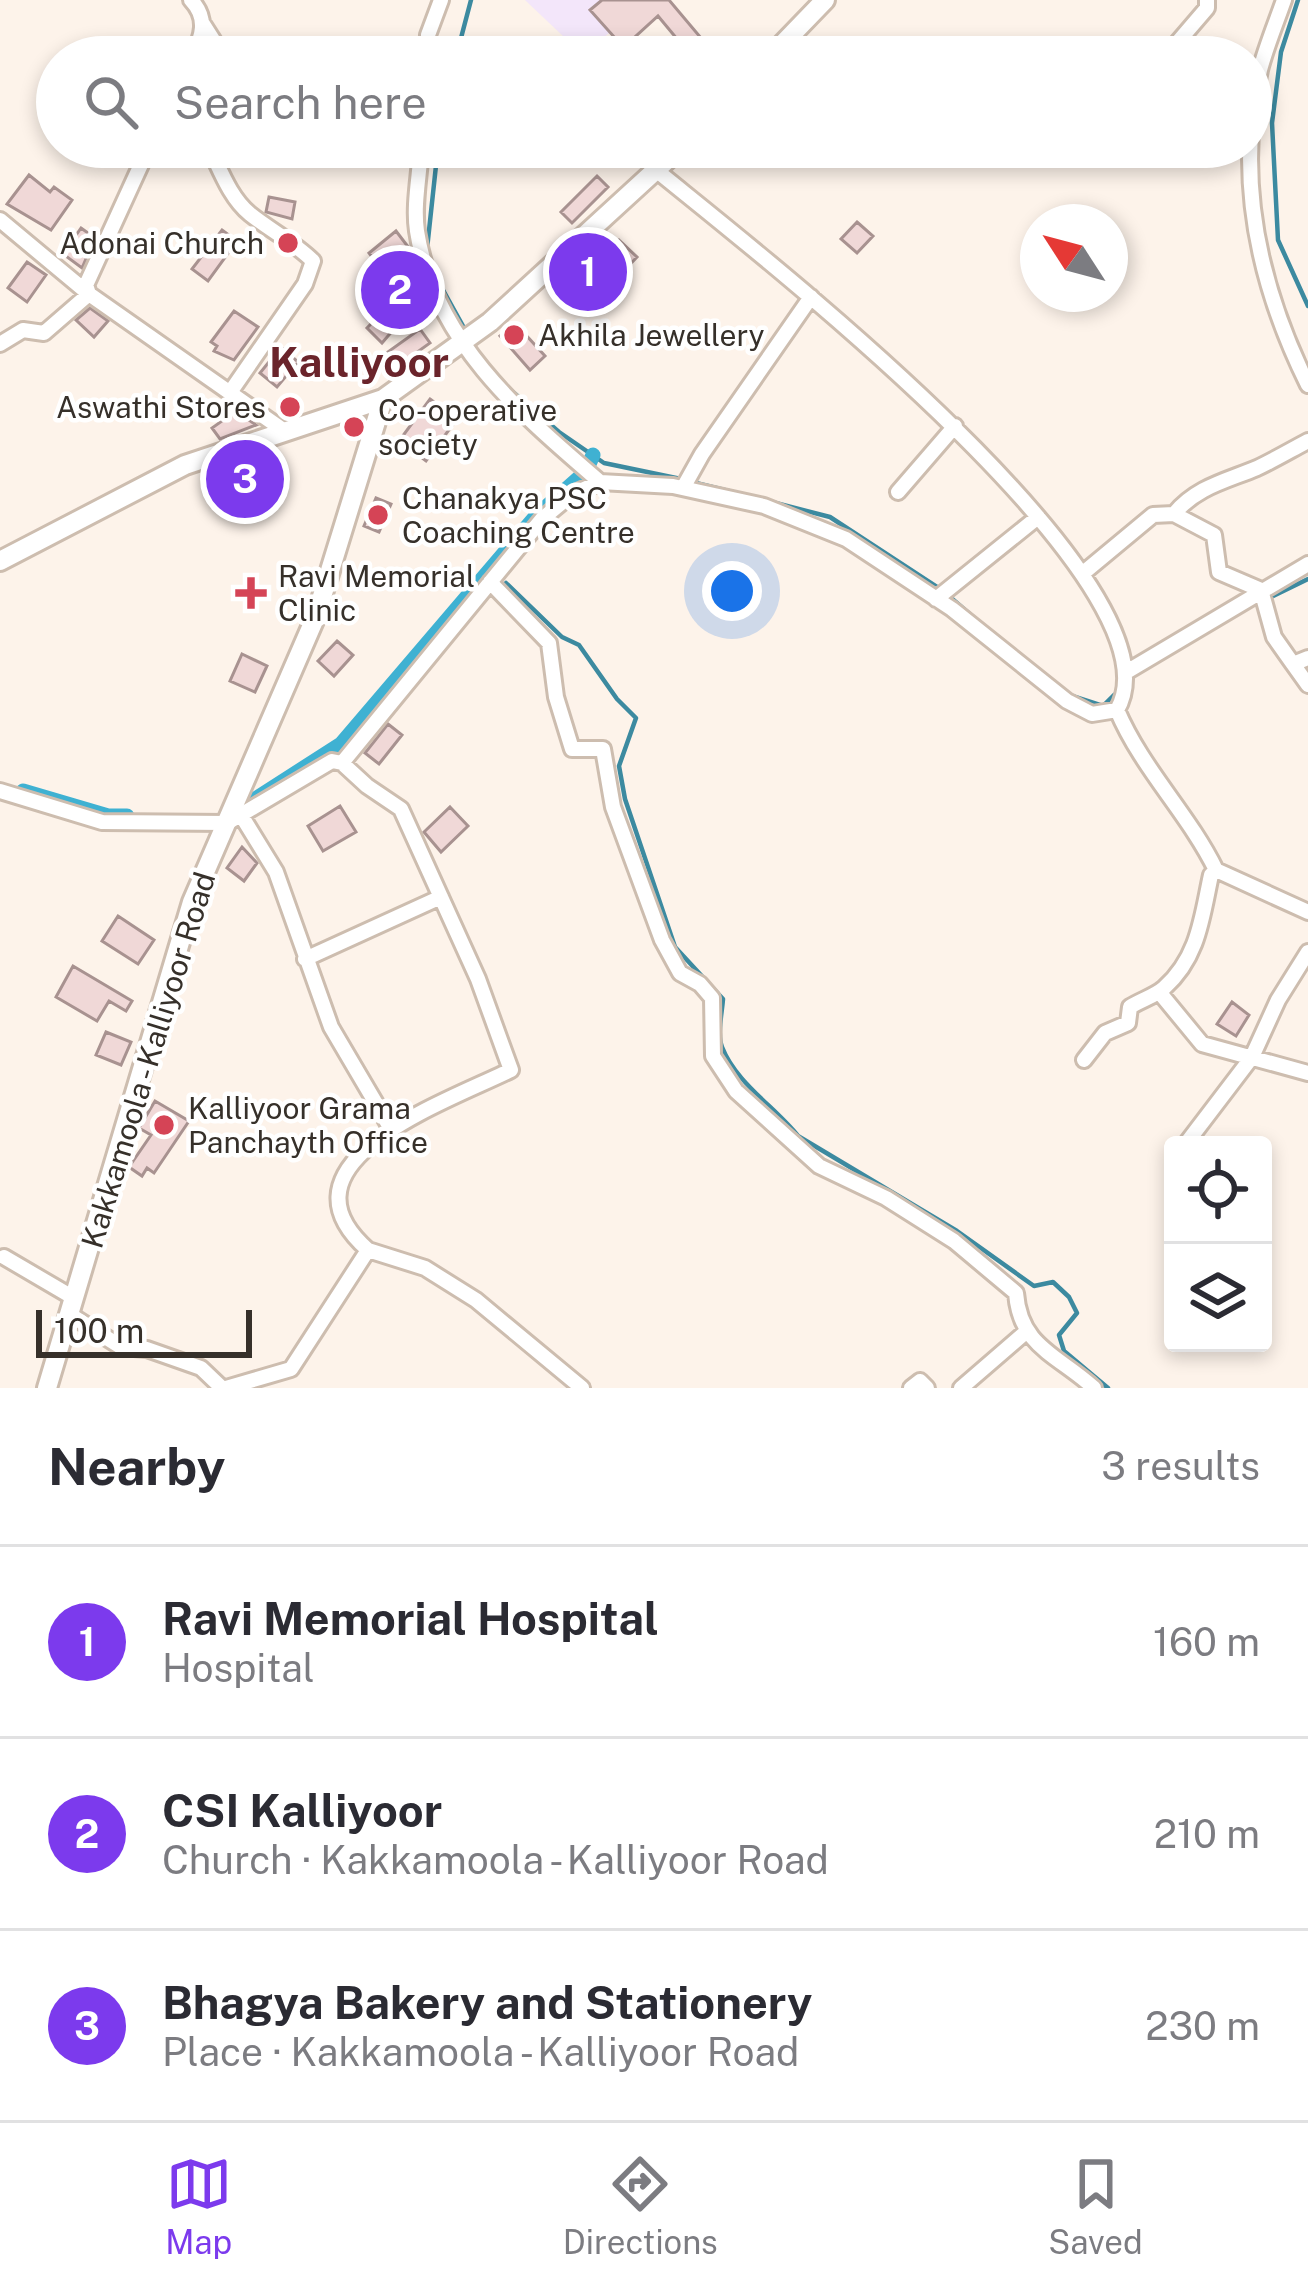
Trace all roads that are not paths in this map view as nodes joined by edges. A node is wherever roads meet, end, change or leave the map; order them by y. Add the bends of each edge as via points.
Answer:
1 (191, 0) edge
2 (441, 0) edge
3 (825, 0) edge
4 (1207, 0) edge
5 (1284, 0) edge
6 (203, 24) junction
7 (199, 36) edge
8 (211, 36) edge
9 (428, 36) edge
10 (790, 36) edge
11 (1183, 36) edge
12 (1272, 36) edge
13 (139, 168) edge
14 (219, 168) edge
15 (420, 168) edge
16 (1252, 168) edge
17 (656, 170) joint
18 (0, 220) edge
19 (89, 293) junction
20 (811, 297) junction
21 (0, 344) edge
22 (461, 344) junction
23 (1308, 385) edge
24 (231, 391) junction
25 (383, 399) junction
26 (955, 426) junction
27 (286, 432) junction
28 (1308, 441) edge
29 (600, 482) junction
30 (684, 488) junction
31 (898, 492) dead end
32 (1174, 514) junction
33 (1038, 517) junction
34 (0, 561) edge
35 (1308, 564) edge
36 (1082, 574) junction
37 (490, 582) junction
38 (1261, 591) junction
39 (937, 598) junction
40 (1300, 661) edge
41 (1128, 671) junction
42 (1308, 685) edge
43 (1117, 710) junction
44 (342, 763) junction
45 (0, 791) edge
46 (234, 819) junction
47 (1216, 870) junction
48 (441, 896) junction
49 (1308, 912) edge
50 (1308, 952) edge
51 (305, 959) junction
52 (1160, 993) junction
53 (1252, 1057) junction
54 (1084, 1060) dead end
55 (1308, 1073) edge
56 (391, 1129) junction
57 (1192, 1136) edge
58 (368, 1250) junction
59 (1, 1257) edge
60 (72, 1306) junction
61 (1028, 1331) junction
62 (47, 1388) edge
63 (224, 1388) edge
64 (582, 1388) edge
65 (911, 1388) edge
66 (927, 1388) edge
67 (961, 1388) edge
68 (1094, 1388) edge

1 - 6 street
2 - 9 street
3 - 10 main road
4 - 11 street
5 - 12 street
6 - 7 street
6 - 8 street
13 - 19 street
14 - 24 street via 248,212 313,261
15 - 22 street via 416,229
16 - 23 street via 1262,274
17 - 20 street
17 - 22 main road
18 - 19 street
19 - 21 street via 44,333 23,330
19 - 24 street
20 - 26 street
20 - 30 street
22 - 25 main road
22 - 29 street via 528,420
24 - 27 street
25 - 27 main road
25 - 46 main road, Kakkamoola - Kalliyoor Road via 316,616
26 - 31 street
26 - 33 street
27 - 34 main road via 185,465
28 - 32 street via 1204,488
29 - 30 street
29 - 37 street via 542,519
30 - 39 street via 764,506 846,538
32 - 36 street via 1153,514
32 - 38 street via 1214,535 1219,572
33 - 36 street
33 - 39 street
35 - 38 street
36 - 41 street
37 - 44 street
37 - 61 street via 549,643 572,749 603,749 613,807 662,940 680,973 712,998 713,1056 736,1091 819,1166 954,1241 1016,1293 1018,1320
38 - 40 street via 1274,637
38 - 41 street
39 - 43 street via 1067,701 1092,714
40 - 42 street
41 - 43 street
43 - 47 street via 1133,749 1196,830
44 - 46 street via 332,760
44 - 48 street via 401,809
45 - 46 street via 102,822
46 - 51 street via 276,872
46 - 60 main road, Kakkamoola - Kalliyoor Road via 192,902
47 - 49 street
47 - 52 street via 1188,962
48 - 51 street
48 - 56 street via 511,1070
50 - 53 street
51 - 56 street via 331,1027
52 - 53 street via 1202,1044
52 - 54 street via 1130,1006 1128,1023 1105,1033
53 - 55 street
53 - 57 street
56 - 58 street via 358,1153 337,1196 345,1229
58 - 63 street via 291,1369
58 - 64 street via 424,1268 476,1300
59 - 60 street
60 - 62 main road, Kakkamoola - Kalliyoor Road
60 - 63 street via 121,1347 201,1368
61 - 67 street
61 - 68 street
65 - 66 street via 920,1381

